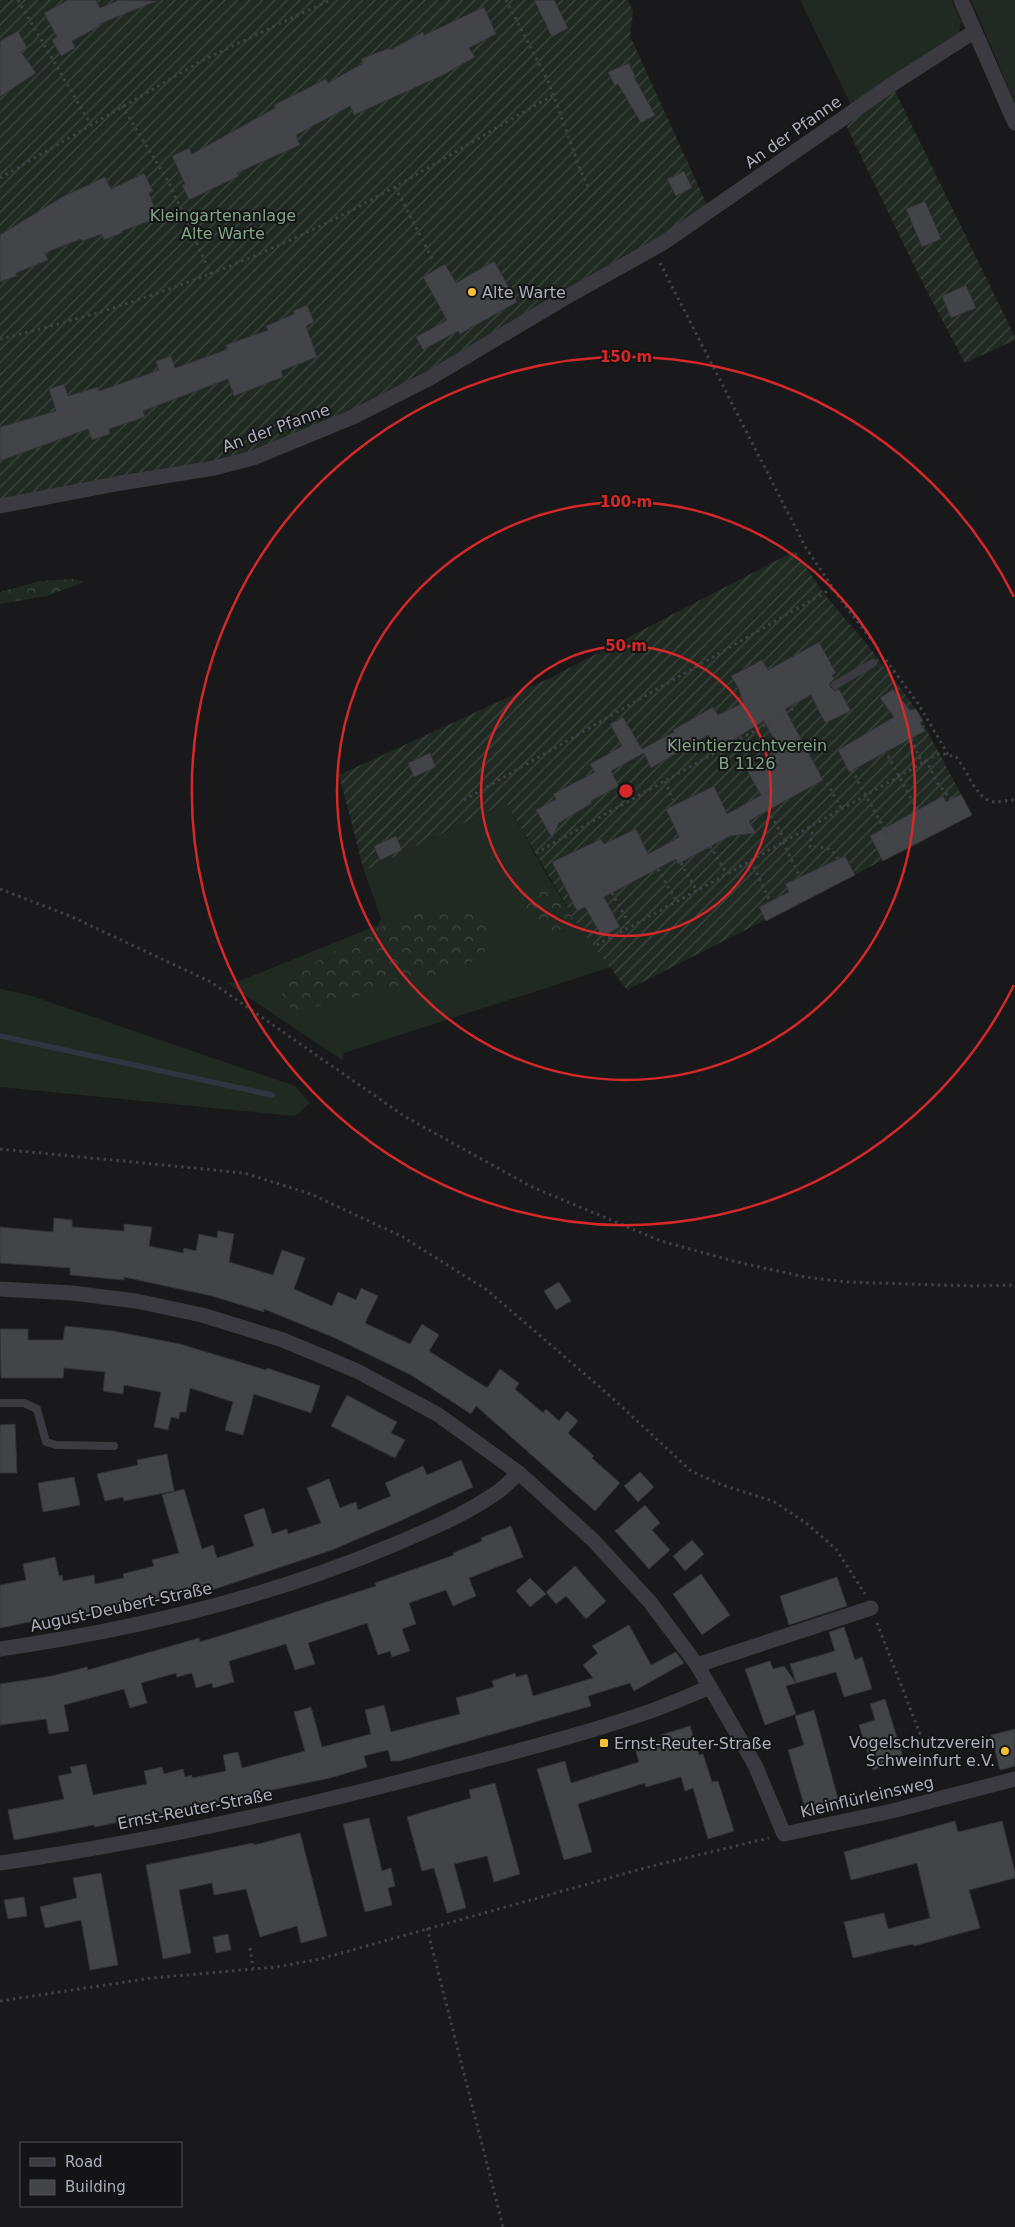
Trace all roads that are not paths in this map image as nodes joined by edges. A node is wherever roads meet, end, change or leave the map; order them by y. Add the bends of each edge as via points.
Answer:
1 (961, 0) edge
2 (975, 31) junction
3 (1015, 123) edge
4 (0, 506) edge
5 (873, 663) dead end
6 (835, 685) dead end
7 (0, 1289) edge
8 (0, 1403) edge
9 (114, 1446) dead end
10 (519, 1473) junction
11 (871, 1608) road end
12 (0, 1649) edge
13 (697, 1665) junction
14 (710, 1687) junction
15 (1015, 1779) edge
16 (0, 1864) edge

1 - 2 street
2 - 3 street
2 - 4 street, An der Pfanne via 652,250 430,378 356,416 253,458 214,468
5 - 6 lane
7 - 10 street via 136,1301 202,1315 283,1340 357,1372 437,1414
8 - 9 lane via 24,1403 37,1409 46,1442
10 - 12 street, August-Deubert-Straße via 496,1493 436,1527 358,1560 272,1590 163,1620
10 - 13 street via 592,1540 650,1602
11 - 13 street
13 - 14 street
14 - 15 street, Kleinflürleinsweg via 755,1765 784,1834 892,1811
14 - 16 street, Ernst-Reuter-Straße via 651,1711 381,1786 275,1812

